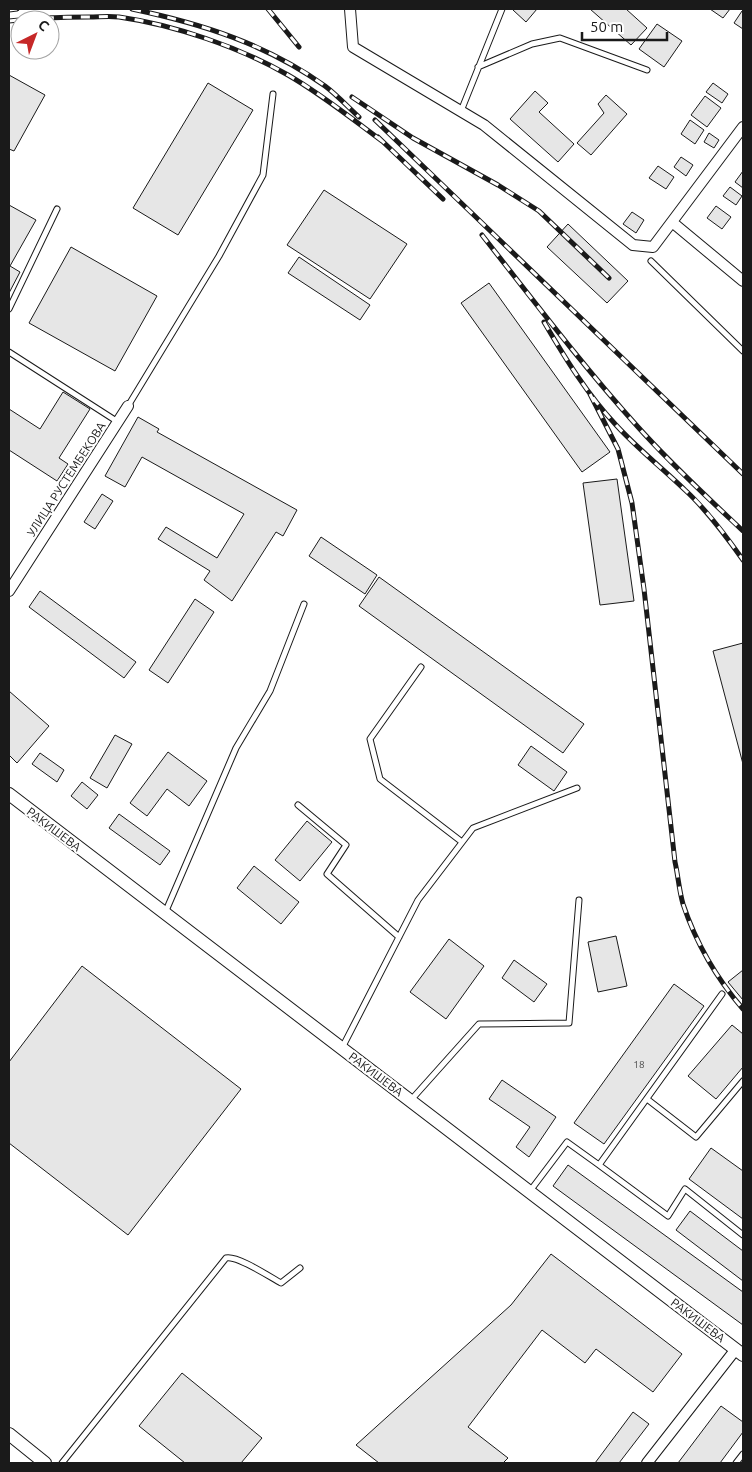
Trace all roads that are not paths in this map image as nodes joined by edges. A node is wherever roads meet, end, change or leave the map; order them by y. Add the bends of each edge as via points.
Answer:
1 (350, 9) edge
2 (502, 9) edge
3 (478, 68) junction
4 (647, 70) dead end
5 (273, 94) dead end
6 (461, 111) junction
7 (743, 127) edge
8 (57, 209) dead end
9 (672, 222) junction
10 (651, 261) dead end
11 (743, 280) edge
12 (9, 309) edge
13 (743, 351) edge
14 (9, 352) edge
15 (128, 406) joint
16 (118, 422) junction
17 (9, 591) edge
18 (304, 604) dead end
19 (420, 667) dead end
20 (577, 788) dead end
21 (9, 794) edge
22 (298, 805) dead end
23 (462, 842) junction
24 (578, 900) dead end
25 (165, 913) junction
26 (399, 937) junction
27 (722, 994) dead end
28 (342, 1048) junction
29 (743, 1082) edge
30 (647, 1099) junction
31 (411, 1101) junction
32 (599, 1165) junction
33 (530, 1192) junction
34 (743, 1235) edge
35 (300, 1268) dead end
36 (740, 1352) edge
37 (9, 1434) edge
38 (743, 1454) edge
39 (45, 1463) edge
40 (62, 1463) edge
41 (647, 1463) edge
42 (736, 1463) edge

1 - 6 street via 353,47
2 - 3 lane
3 - 4 lane via 532,44 560,38
3 - 6 lane
5 - 15 lane via 262,175 219,256
6 - 9 street via 491,131 633,246 654,247
7 - 9 street
8 - 12 lane
9 - 11 street
10 - 13 lane
14 - 16 lane
15 - 16 street, УЛИЦА РУСТЕМБЕКОВА
16 - 17 street, УЛИЦА РУСТЕМБЕКОВА
18 - 25 lane via 270,691 236,748
19 - 23 lane via 370,739 380,779
20 - 23 lane via 472,828
21 - 25 street, РАКИШЕВА
22 - 26 lane via 346,845 327,874
23 - 26 lane via 418,900
24 - 31 lane via 569,1023 480,1024
25 - 28 street, РАКИШЕВА
26 - 28 lane
27 - 30 lane
28 - 31 street, РАКИШЕВА
29 - 30 lane via 696,1137
30 - 32 lane
31 - 33 street, РАКИШЕВА
32 - 33 lane via 567,1142
32 - 34 lane via 668,1216 685,1190
33 - 36 street, РАКИШЕВА
35 - 40 lane via 281,1283 239,1261 226,1258
36 - 41 street
37 - 39 street
38 - 42 lane

